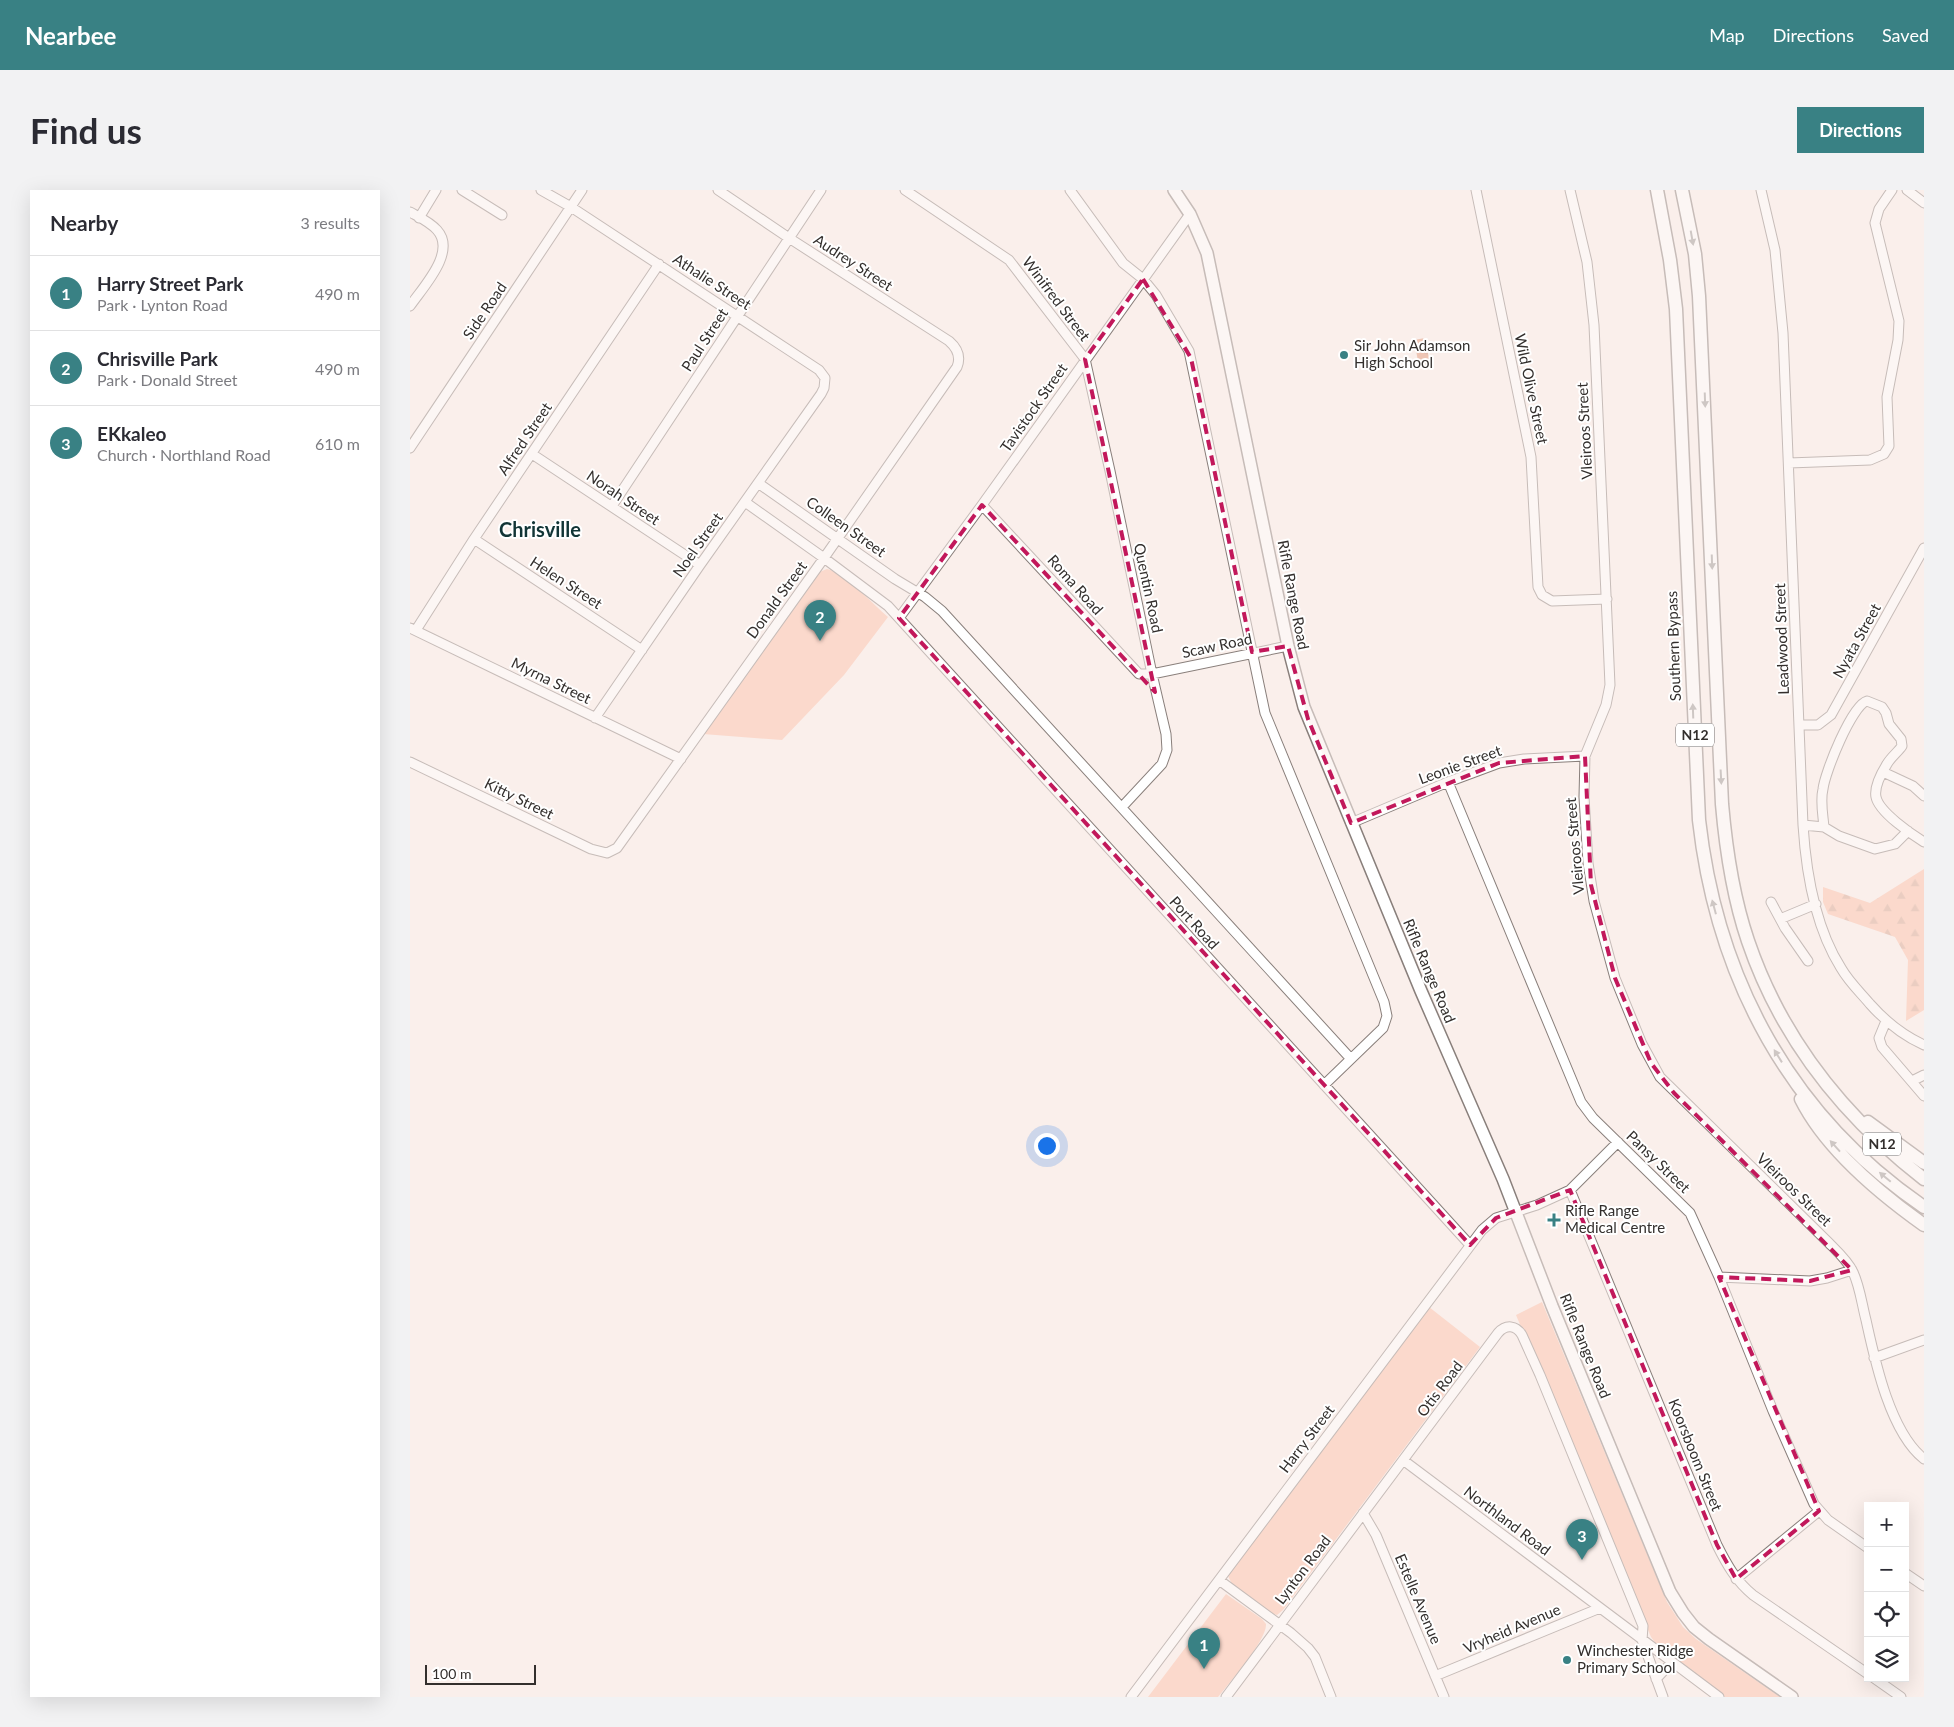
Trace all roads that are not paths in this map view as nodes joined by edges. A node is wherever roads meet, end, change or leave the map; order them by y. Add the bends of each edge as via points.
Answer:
1 (436, 190) edge
2 (462, 190) edge
3 (541, 190) edge
4 (582, 190) edge
5 (718, 190) edge
6 (821, 190) edge
7 (905, 190) edge
8 (1070, 190) edge
9 (1174, 190) edge
10 (1476, 190) edge
11 (1570, 190) edge
12 (1657, 190) edge
13 (1682, 190) edge
14 (1761, 190) edge
15 (1892, 190) edge
16 (1907, 190) edge
17 (1924, 203) edge
18 (571, 207) junction
19 (410, 212) edge
20 (1190, 214) junction
21 (502, 215) dead end
22 (420, 218) junction
23 (789, 238) junction
24 (659, 264) junction
25 (1143, 280) junction
26 (411, 303) edge
27 (738, 315) junction
28 (1085, 360) junction
29 (957, 367) joint
30 (824, 388) joint
31 (410, 448) edge
32 (532, 454) junction
33 (1789, 463) junction
34 (758, 483) junction
35 (745, 502) junction
36 (982, 505) junction
37 (612, 506) junction
38 (837, 538) junction
39 (474, 539) junction
40 (1924, 548) edge
41 (824, 558) junction
42 (700, 565) junction
43 (918, 593) junction
44 (1607, 598) junction
45 (899, 618) junction
46 (413, 629) edge
47 (1288, 646) junction
48 (642, 650) junction
49 (1252, 652) junction
50 (1152, 674) junction
51 (595, 718) junction
52 (1799, 725) junction
53 (1585, 756) junction
54 (681, 759) junction
55 (410, 762) edge
56 (1883, 772) junction
57 (1448, 782) junction
58 (1924, 796) edge
59 (1122, 807) junction
60 (1351, 823) junction
61 (1804, 825) junction
62 (1824, 827) junction
63 (1908, 831) junction
64 (1924, 842) edge
65 (616, 848) joint
66 (1771, 902) dead end
67 (1816, 904) junction
68 (1780, 919) junction
69 (1808, 961) dead end
70 (1886, 1021) junction
71 (1924, 1045) edge
72 (1351, 1059) junction
73 (1789, 1072) junction
74 (1924, 1075) edge
75 (1912, 1082) junction
76 (1324, 1084) junction
77 (1924, 1096) edge
78 (1843, 1105) junction
79 (1618, 1142) junction
80 (1924, 1163) edge
81 (1924, 1178) edge
82 (1570, 1190) junction
83 (1924, 1207) edge
84 (1516, 1213) junction
85 (1924, 1225) edge
86 (1470, 1245) junction
87 (1852, 1270) junction
88 (1719, 1277) junction
89 (1924, 1340) edge
90 (1874, 1358) junction
91 (1924, 1459) edge
92 (1403, 1460) junction
93 (1819, 1511) junction
94 (1363, 1513) junction
95 (1866, 1547) edge
96 (1909, 1576) edge
97 (1736, 1579) junction
98 (1218, 1580) junction
99 (1924, 1586) edge
100 (1600, 1608) junction
101 (1280, 1624) junction
102 (1642, 1640) junction
103 (1672, 1662) junction
104 (1864, 1671) edge
105 (1435, 1676) junction
106 (1656, 1679) junction
107 (1880, 1682) edge
108 (1131, 1697) edge
109 (1226, 1697) edge
110 (1331, 1697) edge
111 (1444, 1697) edge
112 (1663, 1697) edge
113 (1719, 1697) edge
114 (1792, 1697) edge
115 (1902, 1697) edge

1 - 22 street
2 - 21 street
3 - 18 street, Athalie Street
4 - 18 street, Side Road
5 - 23 street, Audrey Street
6 - 23 street, Paul Street
7 - 28 street, Winifred Street via 1009,260
8 - 25 street via 1123,263
9 - 20 main road, Rifle Range Road
10 - 44 street, Wild Olive Street via 1531,456 1537,582 1542,595 1548,600
11 - 44 street, Vleiroos Street via 1587,262 1594,326
73 -> 12 highway, Southern Bypass / N12 via 1766,1036 1732,965 1711,899 1702,847 1676,309
13 -> 78 highway, N12 via 1700,296 1722,804 1731,878 1747,940 1768,990 1805,1056
14 - 33 street, Leadwood Street via 1778,273
15 - 33 street via 1879,209 1876,223 1899,321 1887,397 1888,446 1884,454 1870,460
16 - 17 street
18 - 24 street, Athalie Street
18 - 31 street, Side Road
19 - 22 street
20 - 25 street, Tavistock Street
20 - 47 main road, Rifle Range Road via 1203,240 1215,285
22 - 26 street via 438,230 444,247 441,260
23 - 27 street, Paul Street
23 - 29 street, Audrey Street via 952,344 958,352
24 - 27 street, Athalie Street
24 - 32 street, Alfred Street
25 - 28 street, Tavistock Street
25 - 49 street via 1172,321 1191,358
27 - 30 street, Athalie Street via 821,372 825,378
27 - 37 street, Paul Street
28 - 36 street, Tavistock Street
28 - 50 street, Quentin Road
29 - 38 street, Donald Street
30 - 34 street, Noel Street
32 - 37 street, Norah Street
32 - 39 street, Alfred Street
33 - 52 street, Leadwood Street
34 - 35 street, Noel Street
34 - 38 street, Colleen Street
35 - 41 street
35 - 42 street, Noel Street
36 - 43 street, Tavistock Street
36 - 50 street, Roma Road via 1133,669 1139,674
37 - 42 street, Norah Street
38 - 41 street, Donald Street
38 - 43 street, Colleen Street
39 - 46 street, Alfred Street
39 - 48 street, Helen Street
40 - 52 street, Nyata Street via 1832,715 1818,725
41 - 45 street
41 - 54 street, Donald Street
42 - 48 street, Noel Street
43 - 45 street, Tavistock Street
43 - 59 street, Port Road via 942,611
44 - 53 street, Vleiroos Street via 1610,692
45 - 76 street, Port Road
46 - 51 street, Myrna Street
47 - 49 street, Scaw Road
47 - 60 main road, Rifle Range Road via 1308,719
48 - 51 street, Noel Street
49 - 50 street, Scaw Road
49 - 72 street via 1267,719 1386,1009 1387,1020 1383,1028
50 - 59 street, Quentin Road via 1166,734 1166,755 1162,764
51 - 54 street, Myrna Street
52 - 61 street, Leadwood Street
53 - 57 street, Leonie Street via 1509,761
53 - 87 street, Vleiroos Street via 1588,863 1594,901 1615,978 1651,1063 1666,1084 1829,1243
54 - 65 street, Donald Street
55 - 65 street, Kitty Street via 591,849 606,853
56 - 58 street via 1913,786
56 - 62 street via 1902,746 1901,739 1889,724 1882,707 1867,700 1840,740 1824,783
56 - 63 street via 1875,795 1878,802
57 - 60 street, Leonie Street
57 - 79 street, Pansy Street via 1581,1102
59 - 72 street, Port Road
60 - 84 main road, Rifle Range Road
61 - 62 street
61 - 67 street, Leadwood Street
62 - 63 street via 1875,849 1895,844
63 - 64 street
66 - 68 street
67 - 68 street
67 - 70 street, Leadwood Street via 1840,967
68 - 69 street
70 - 71 street, Leadwood Street via 1904,1036
70 - 75 street via 1879,1042
72 - 76 street
83 -> 73 highway, Southern Bypass / N12 via 1888,1180 1840,1135
85 -> 73 highway via 1862,1175 1822,1132
74 - 75 street
75 - 77 street
76 - 86 street, Port Road
78 - 80 highway
78 - 81 highway, N12 via 1879,1141
79 - 82 street
79 - 88 street, Pansy Street via 1690,1213
82 - 84 street, Harry Street
82 - 97 street, Koorsboom Street via 1717,1546
84 - 86 street, Harry Street via 1494,1220
84 - 114 main road, Rifle Range Road via 1675,1601 1701,1632
86 - 98 street, Harry Street
87 - 88 street via 1810,1281
87 - 90 street, Vleiroos Street
88 - 93 street, Pansy Street via 1803,1481
89 - 90 street
90 - 91 street, Vleiroos Street via 1903,1434
92 - 94 street, Lynton Road
92 - 100 street, Northland Road
92 - 102 street, Otis Road via 1498,1333 1504,1327 1518,1329 1640,1618
93 - 95 street, Pansy Street
93 - 97 street
94 - 101 street, Lynton Road
94 - 105 street, Estelle Avenue via 1376,1535
96 - 99 street
97 - 104 street, Koorsboom Street via 1753,1595
98 - 101 street
98 - 108 street, Harry Street
100 - 102 street, Northland Road
100 - 105 street, Vryheid Avenue
101 - 109 street, Lynton Road
101 - 110 street via 1311,1652
102 - 103 street
102 - 106 street
103 - 106 street
103 - 113 street
105 - 111 street, Estelle Avenue
106 - 112 street
107 - 115 street

